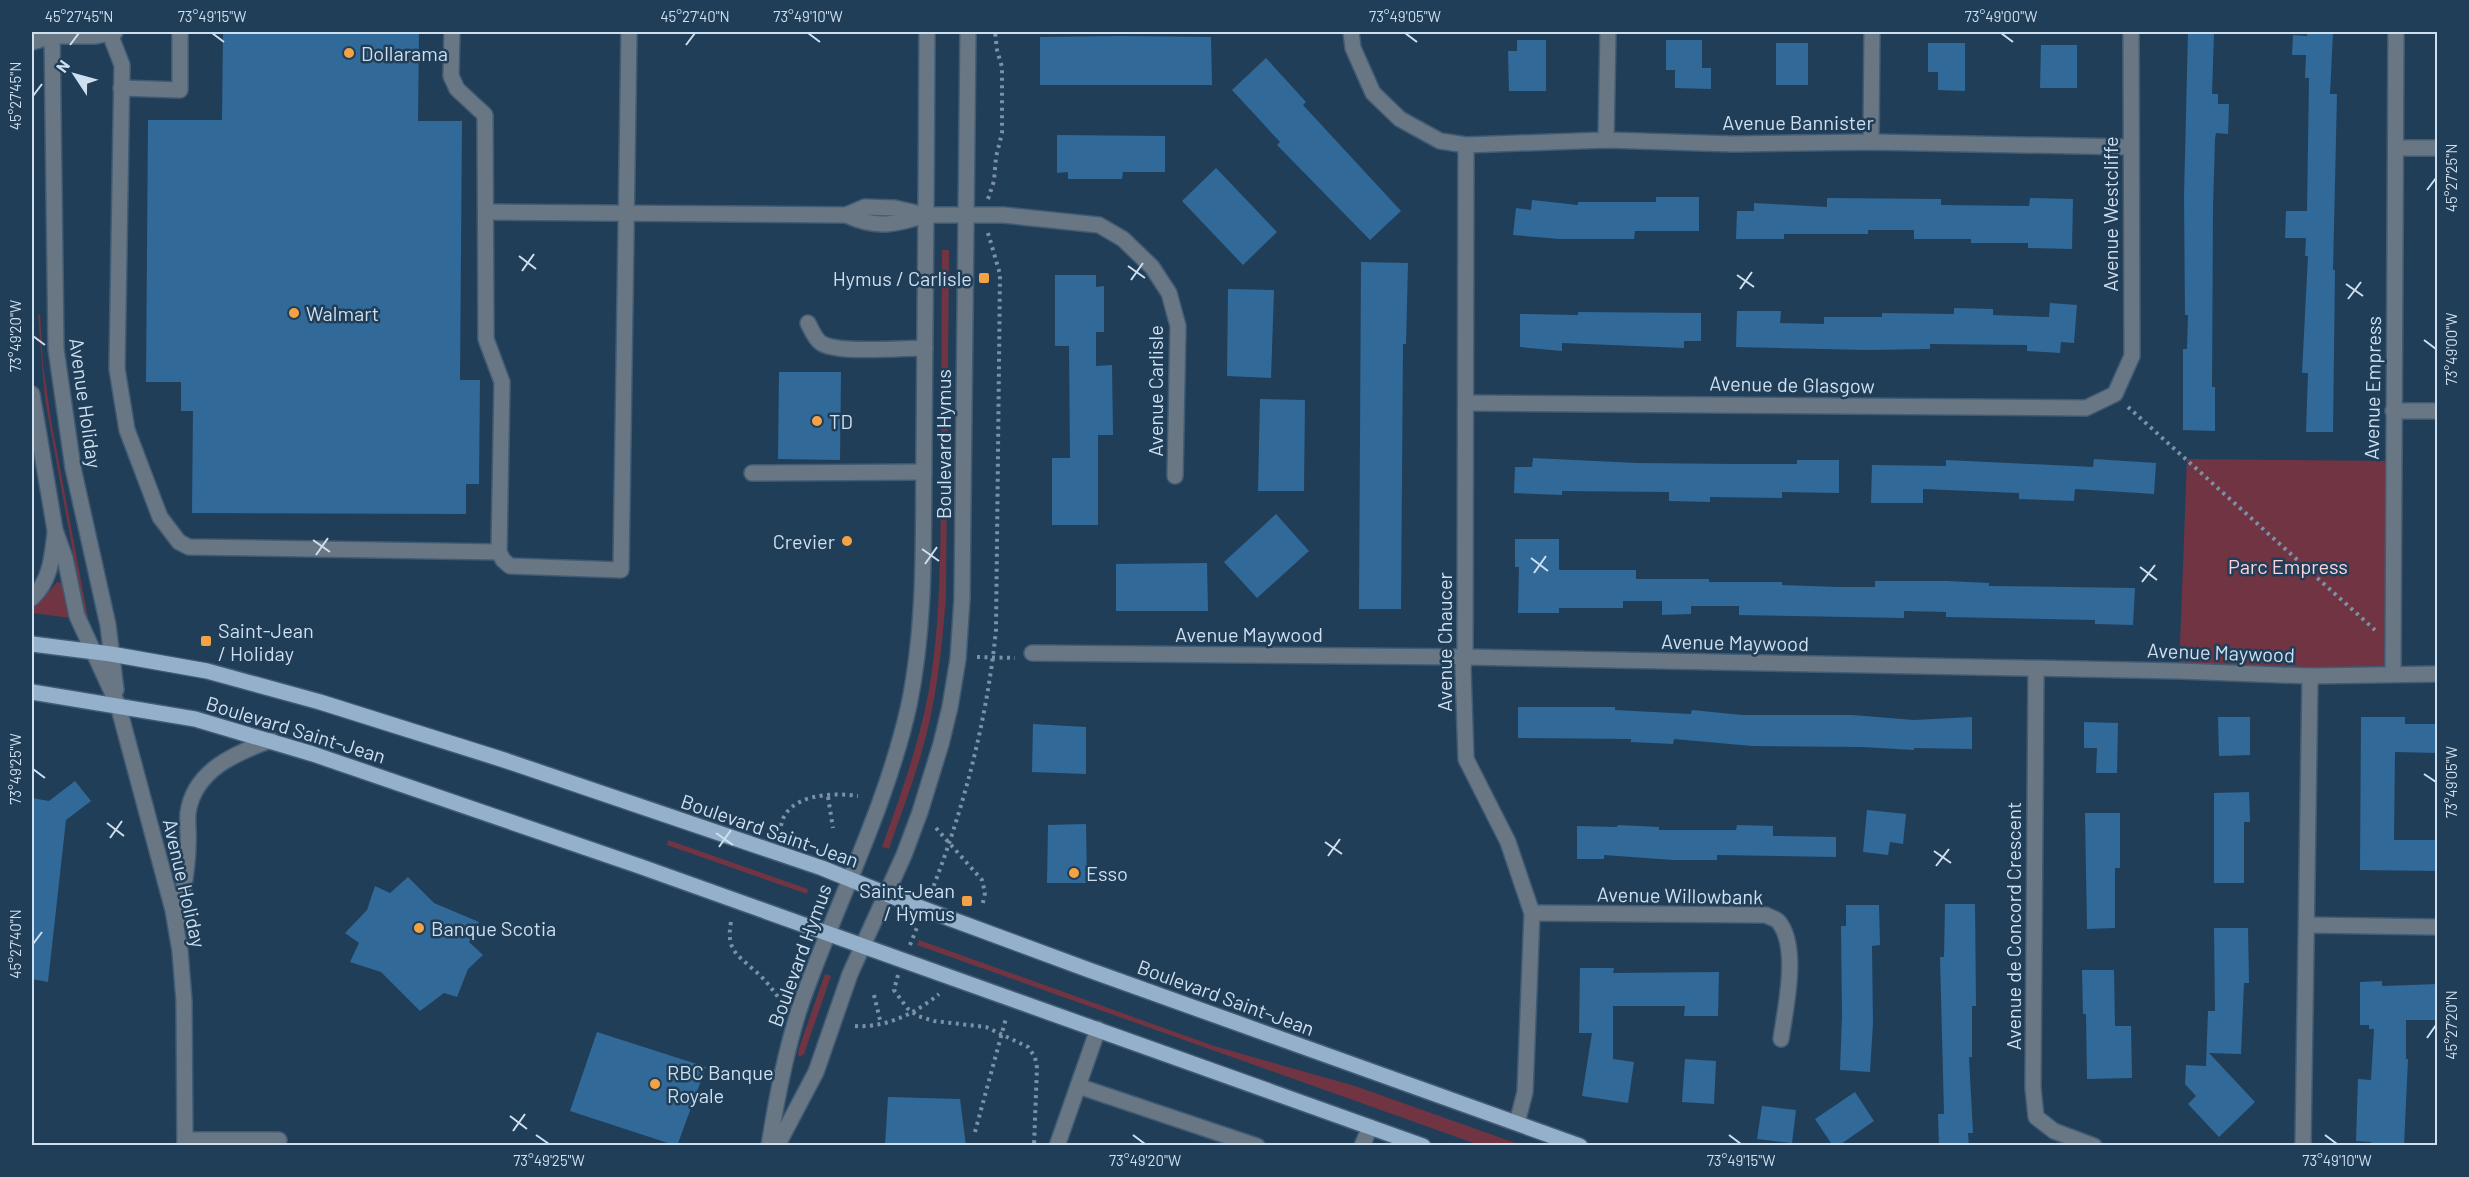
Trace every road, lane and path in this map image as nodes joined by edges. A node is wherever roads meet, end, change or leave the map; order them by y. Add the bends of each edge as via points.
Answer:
1 (36, 32) edge
2 (114, 32) edge
3 (180, 32) edge
4 (452, 32) edge
5 (629, 32) edge
6 (927, 32) edge
7 (968, 32) edge
8 (995, 32) edge
9 (1351, 32) edge
10 (1608, 32) edge
11 (1872, 32) edge
12 (2131, 32) edge
13 (2396, 32) edge
14 (52, 34) edge
15 (32, 42) edge
16 (121, 88) junction
17 (1606, 140) junction
18 (1872, 142) junction
19 (1466, 145) junction
20 (2130, 147) junction
21 (2396, 148) junction
22 (2438, 148) edge
23 (990, 189) dead end
24 (486, 212) junction
25 (626, 212) junction
26 (925, 215) junction
27 (965, 216) junction
28 (990, 242) dead end
29 (808, 323) dead end
30 (925, 348) junction
31 (32, 394) edge
32 (2115, 394) joint
33 (1466, 402) junction
34 (2128, 406) dead end
35 (2393, 411) junction
36 (2438, 411) edge
37 (924, 472) junction
38 (752, 473) dead end
39 (1175, 476) dead end
40 (55, 530) junction
41 (499, 552) junction
42 (32, 598) edge
43 (2376, 631) dead end
44 (32, 644) edge
45 (93, 652) junction
46 (111, 654) junction
47 (977, 657) dead end
48 (994, 657) junction
49 (1027, 657) joint
50 (1464, 657) junction
51 (2036, 669) junction
52 (2393, 673) junction
53 (2438, 674) edge
54 (2310, 676) junction
55 (32, 692) edge
56 (118, 705) junction
57 (271, 740) junction
58 (828, 796) junction
59 (858, 796) dead end
60 (781, 826) dead end
61 (833, 828) dead end
62 (936, 828) dead end
63 (948, 843) junction
64 (850, 879) junction
65 (936, 880) dead end
66 (886, 894) junction
67 (982, 907) dead end
68 (1532, 913) junction
69 (732, 922) dead end
70 (2307, 925) junction
71 (2438, 927) edge
72 (177, 931) junction
73 (828, 933) junction
74 (913, 938) dead end
75 (911, 943) dead end
76 (863, 945) junction
77 (894, 985) dead end
78 (939, 994) dead end
79 (874, 995) dead end
80 (783, 1006) dead end
81 (912, 1012) junction
82 (1006, 1018) dead end
83 (881, 1024) junction
84 (855, 1026) dead end
85 (1098, 1029) junction
86 (1002, 1036) junction
87 (1781, 1039) dead end
88 (1078, 1086) junction
89 (1517, 1123) junction
90 (1370, 1127) junction
91 (975, 1132) dead end
92 (279, 1140) dead end
93 (185, 1143) edge
94 (769, 1146) edge
95 (777, 1146) edge
96 (1034, 1146) edge
97 (1058, 1146) edge
98 (1257, 1146) edge
99 (1362, 1146) edge
100 (1423, 1146) edge
101 (1580, 1146) edge
102 (2094, 1146) edge
103 (2303, 1146) edge

1 - 14 street
2 - 14 street via 96,36
2 - 16 street via 122,65
3 - 16 street via 180,90
4 - 24 street via 452,76 457,89 484,115
5 - 25 street
6 - 26 street, Boulevard Hymus
7 - 27 street, Boulevard Hymus
8 - 23 path via 1002,67 1002,133
9 - 19 street, Avenue Bannister via 1353,48 1373,93 1400,119 1440,141
10 - 17 street
11 - 18 street
12 - 20 street, Avenue Westcliffe
13 - 21 street, Avenue Empress
14 - 15 street
14 - 46 street, Avenue Holiday via 56,349 73,468
16 - 41 street via 117,369 127,430 160,517 179,542 189,547
17 - 18 street, Avenue Bannister via 1734,144
17 - 19 street, Avenue Bannister
18 - 20 street, Avenue Bannister
19 - 33 street, Avenue Chaucer
20 - 32 street, Avenue Westcliffe via 2132,356
21 - 22 street
21 - 35 street, Avenue Empress
24 - 25 street, Avenue Carlisle
24 - 41 street via 486,339 502,382
25 - 26 street, Avenue Carlisle via 846,216 865,224 895,225
25 - 41 street via 621,570 510,566
26 - 27 street, Avenue Carlisle
26 - 30 street, Boulevard Hymus
27 - 39 street, Avenue Carlisle via 1003,215 1099,225 1123,239 1152,267 1169,293 1178,326
27 - 66 street, Boulevard Hymus via 962,599 958,659 932,777
28 - 48 path via 1000,274 999,564
29 - 30 street via 818,342 828,346
30 - 37 street, Boulevard Hymus
31 - 40 street, Avenue Holiday
32 - 33 street, Avenue de Glasgow via 2086,408
33 - 50 street, Avenue Chaucer
34 - 43 path
35 - 36 street
35 - 52 street, Avenue Empress
37 - 38 street
37 - 64 street, Boulevard Hymus via 922,599 913,682 892,766
40 - 42 street via 49,572
40 - 45 street, Avenue Holiday via 77,616
44 - 45 main road, Boulevard Saint-Jean
45 - 46 main road, Boulevard Saint-Jean
45 - 56 street, Avenue Holiday
46 - 56 street, Avenue Holiday
46 - 64 main road, Boulevard Saint-Jean via 207,671 320,702 504,760
47 - 48 path
48 - 49 path
48 - 63 path via 977,750
49 - 50 street, Avenue Maywood
50 - 51 street, Avenue Maywood
50 - 68 street, Avenue Chaucer via 1466,759 1508,842
51 - 54 street, Avenue Maywood
51 - 102 street, Avenue de Concord Crescent via 2036,1117 2054,1131
52 - 53 street, Avenue Maywood
52 - 54 street, Avenue Maywood
54 - 70 street
55 - 56 main road, Boulevard Saint-Jean
56 - 57 main road, Boulevard Saint-Jean via 195,719
56 - 72 street, Avenue Holiday
57 - 72 street via 223,761 194,793
57 - 73 main road, Boulevard Saint-Jean
58 - 59 path
58 - 60 path via 795,804 786,812
58 - 61 path
62 - 63 path
63 - 65 path
63 - 67 path via 982,880
64 - 66 main road, Boulevard Saint-Jean
64 - 73 street, Boulevard Hymus
66 - 76 street, Boulevard Hymus
66 - 89 main road, Boulevard Saint-Jean
68 - 87 street, Avenue Willowbank via 1766,915 1778,921 1787,940 1790,968
68 - 89 street, Avenue Chaucer via 1525,1092
69 - 80 path via 729,933 733,950 763,979
70 - 71 street
70 - 103 street
72 - 93 street, Avenue Holiday via 184,1001
73 - 76 main road, Boulevard Saint-Jean
73 - 94 street, Boulevard Hymus via 785,1056
74 - 75 path
76 - 85 main road, Boulevard Saint-Jean
76 - 95 street, Boulevard Hymus via 816,1072
77 - 81 path
78 - 81 path
79 - 83 path
81 - 83 path
81 - 86 path via 934,1021 980,1026
82 - 86 path
83 - 84 path
85 - 88 street
85 - 90 main road, Boulevard Saint-Jean
86 - 91 path
86 - 96 path via 1029,1047 1035,1057
88 - 97 street
88 - 98 street
89 - 101 main road, Boulevard Saint-Jean
90 - 99 street
90 - 100 main road, Boulevard Saint-Jean
92 - 93 street

